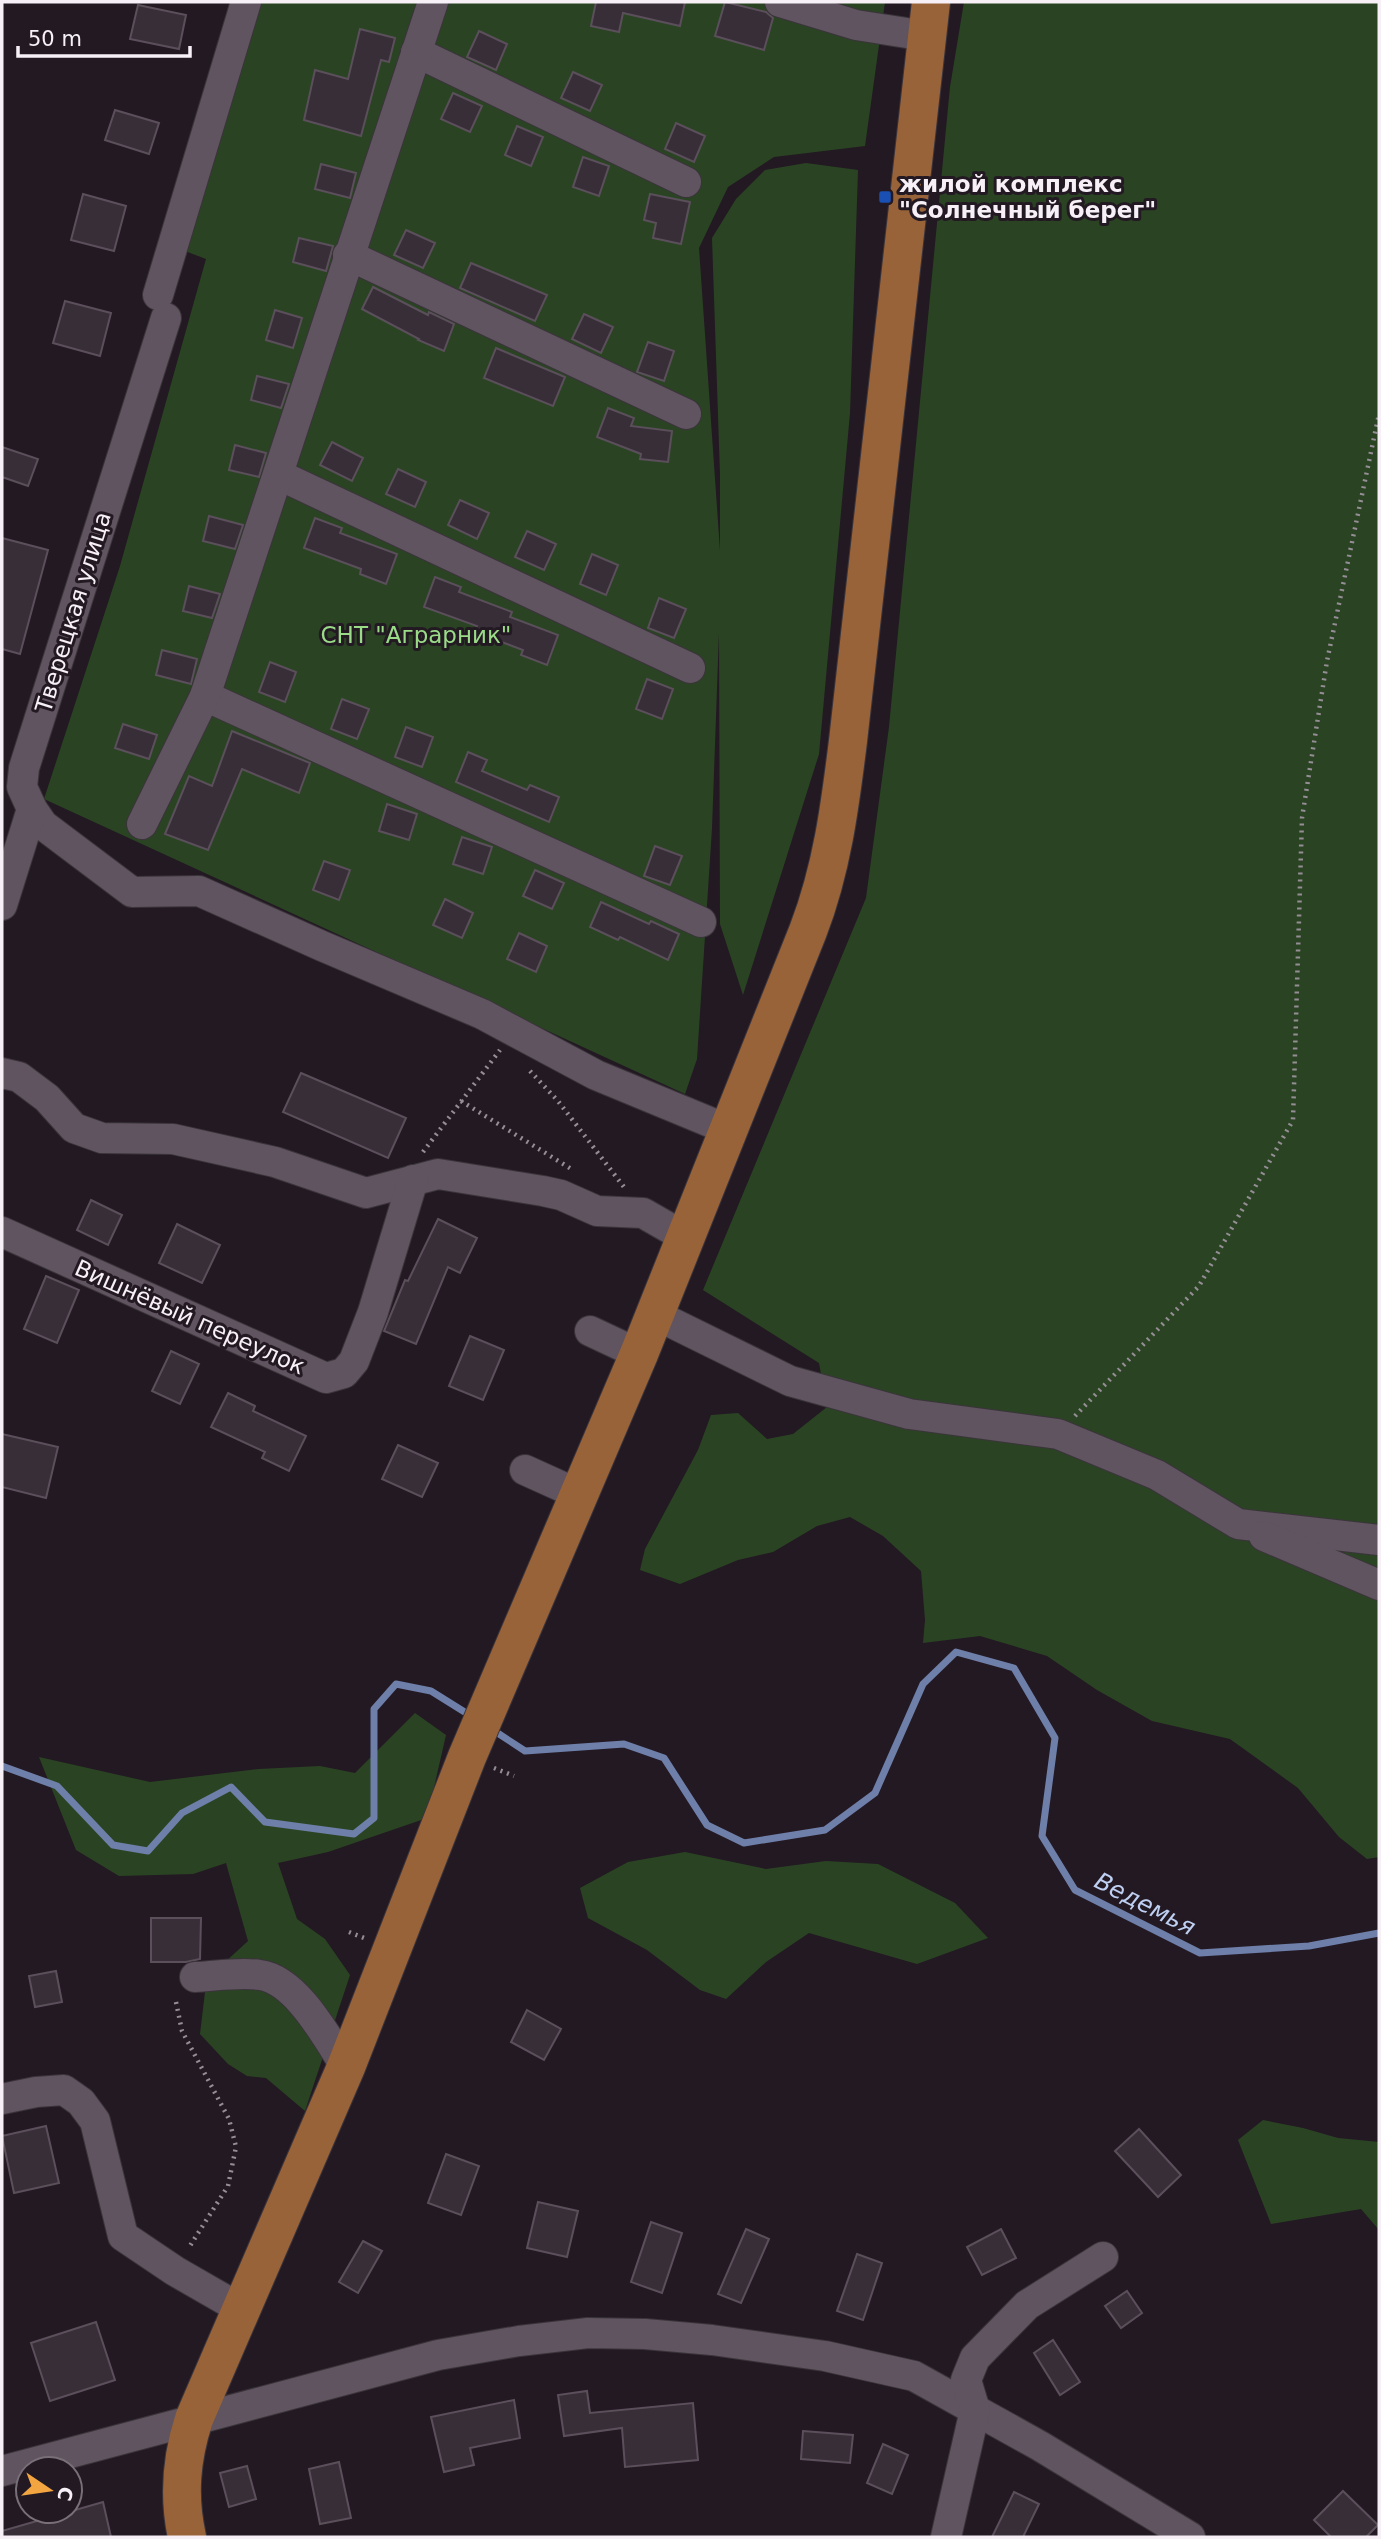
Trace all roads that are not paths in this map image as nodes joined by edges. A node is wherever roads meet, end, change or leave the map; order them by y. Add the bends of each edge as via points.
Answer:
1 (246, 2) edge
2 (432, 2) edge
3 (780, 2) edge
4 (929, 19) edge
5 (416, 52) junction
6 (686, 182) dead end
7 (348, 255) junction
8 (686, 415) dead end
9 (279, 475) junction
10 (690, 668) dead end
11 (205, 696) junction
12 (32, 809) junction
13 (142, 824) dead end
14 (2, 905) edge
15 (701, 922) dead end
16 (2, 1073) edge
17 (729, 1130) junction
18 (413, 1180) junction
19 (2, 1232) edge
20 (685, 1237) junction
21 (654, 1314) junction
22 (590, 1331) dead end
23 (639, 1354) junction
24 (525, 1470) dead end
25 (578, 1494) junction
26 (1238, 1524) junction
27 (1379, 1540) edge
28 (1379, 1585) edge
29 (195, 1977) dead end
30 (346, 2067) junction
31 (2, 2099) edge
32 (1103, 2257) dead end
33 (241, 2309) junction
34 (975, 2410) junction
35 (194, 2419) junction
36 (2, 2471) edge
37 (187, 2537) edge
38 (946, 2537) edge
39 (1189, 2537) edge

1 - 12 street, Тверецкая улица via 162,306 24,768 22,787
2 - 5 street
3 - 4 street via 856,25
4 - 17 main road via 834,845 816,910
5 - 6 street
5 - 7 street
7 - 8 street
7 - 9 street
9 - 10 street
9 - 11 street
11 - 13 street
11 - 15 street
12 - 14 street
12 - 17 street via 43,825 132,892 199,891 482,1014 596,1075
16 - 18 street via 19,1077 47,1098 74,1128 102,1138 173,1139 275,1161 366,1193
17 - 20 main road
18 - 19 street, Вишнёвый переулок via 354,1361 344,1373 326,1378
18 - 20 street via 438,1174 561,1195 597,1211 642,1213
20 - 21 main road
21 - 23 main road
21 - 26 street via 790,1381 909,1413 1058,1434 1157,1475
22 - 23 street
23 - 25 main road
24 - 25 street
25 - 30 main road via 467,1757
26 - 27 street
26 - 28 street
29 - 30 street via 258,1974 274,1978 300,2000
30 - 33 main road
31 - 33 street via 64,2090 81,2102 94,2121 123,2236
32 - 34 street via 1027,2305 975,2358 966,2380
33 - 35 main road
34 - 35 street via 914,2376 825,2356 645,2333 588,2333 438,2355
34 - 38 street
34 - 39 street
35 - 36 street
35 - 37 main road via 184,2450 181,2483

